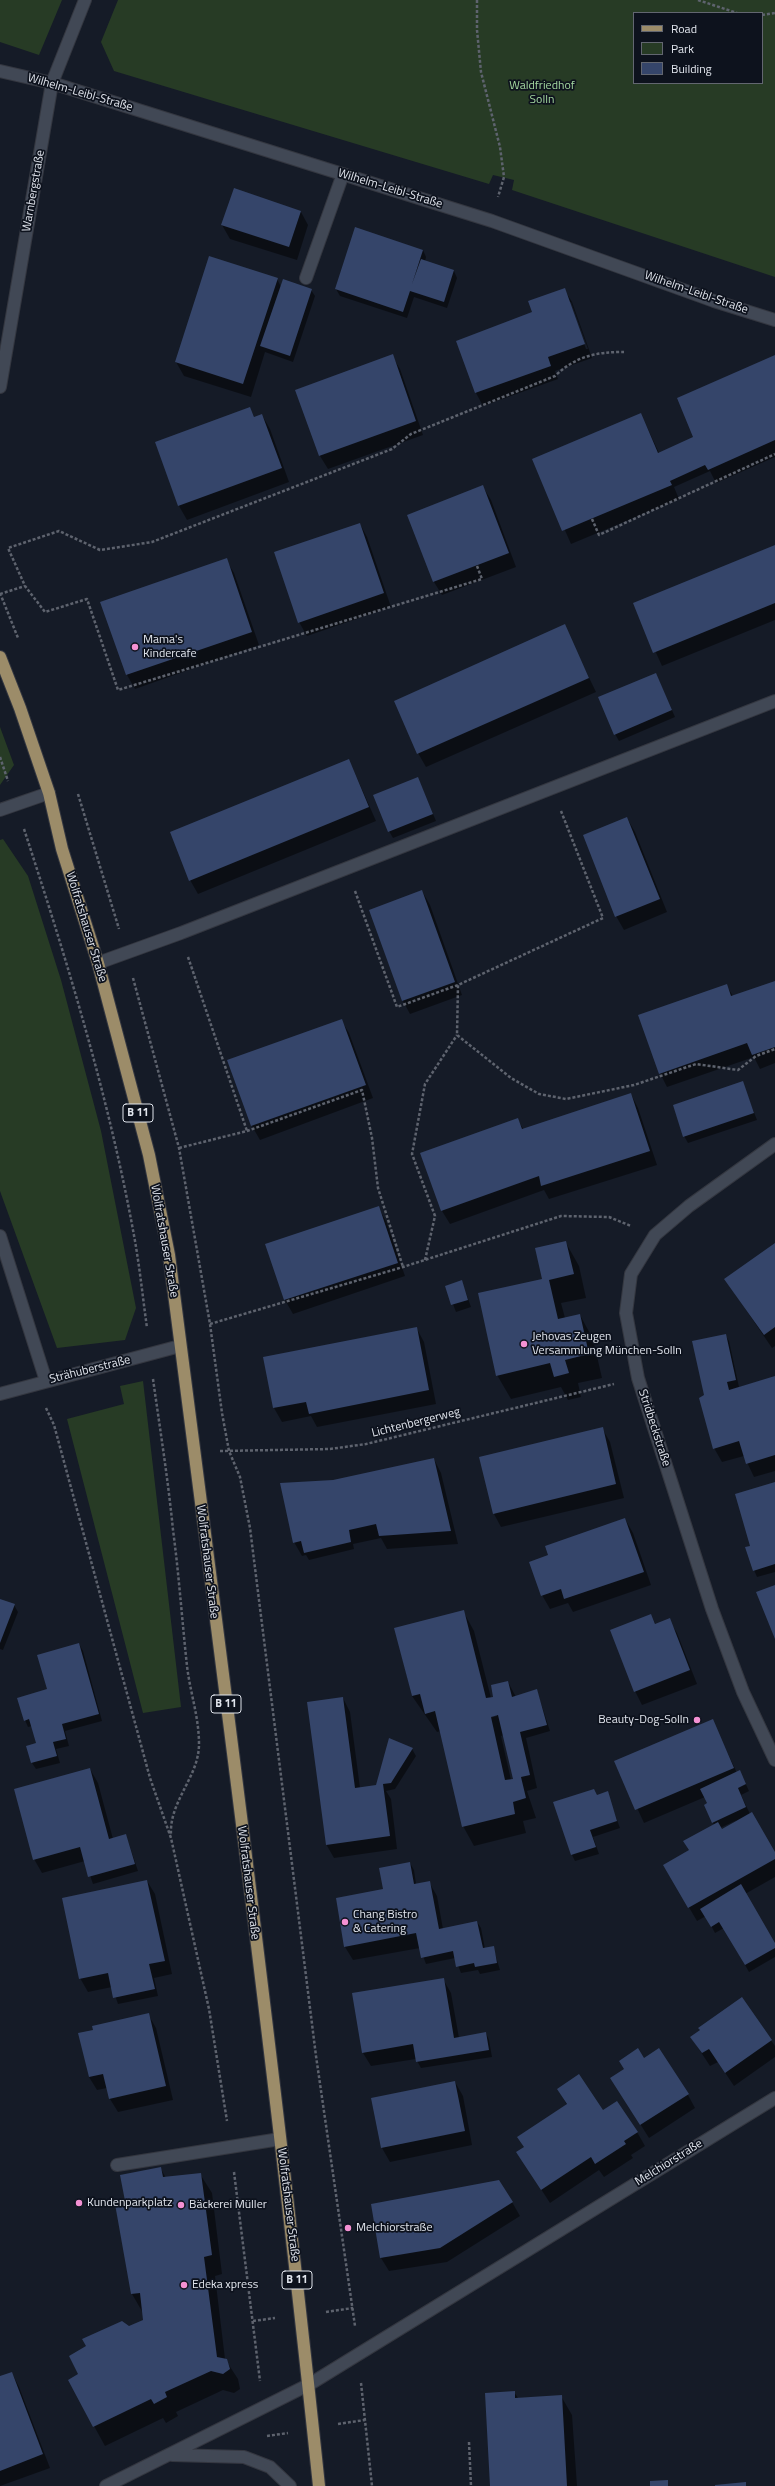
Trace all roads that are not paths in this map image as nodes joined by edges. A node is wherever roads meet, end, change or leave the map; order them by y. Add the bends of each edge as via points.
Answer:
1 (85, 0) edge
2 (0, 71) edge
3 (52, 83) junction
4 (344, 174) junction
5 (306, 278) dead end
6 (775, 320) edge
7 (0, 387) edge
8 (0, 657) edge
9 (775, 701) edge
10 (49, 793) junction
11 (0, 810) edge
12 (98, 963) junction
13 (775, 1144) edge
14 (0, 1236) edge
15 (180, 1346) junction
16 (41, 1382) junction
17 (0, 1394) edge
18 (775, 1760) edge
19 (775, 2098) edge
20 (280, 2140) junction
21 (117, 2166) dead end
22 (310, 2384) junction
23 (169, 2455) junction
24 (106, 2486) edge
25 (290, 2486) edge
26 (319, 2486) edge

1 - 3 street, Warnbergstraße
2 - 3 street, Wilhelm-Leibl-Straße
3 - 4 street, Wilhelm-Leibl-Straße
3 - 7 street, Warnbergstraße
4 - 5 street
4 - 6 street, Wilhelm-Leibl-Straße via 492,221 714,301
8 - 10 main road, Wolfratshauser Straße / B 11
9 - 12 street
10 - 11 street
10 - 12 main road, Wolfratshauser Straße / B 11 via 62,849
12 - 15 main road, Wolfratshauser Straße / B 11 via 149,1156 168,1255
13 - 18 street, Stridbeckstraße via 689,1206 655,1235 631,1274 626,1313 638,1378 712,1609 743,1692
14 - 16 street
15 - 16 street, Strähuberstraße
15 - 20 main road, Wolfratshauser Straße / B 11
16 - 17 street, Strähuberstraße
19 - 22 street, Melchiorstraße
20 - 21 street
20 - 22 main road, Wolfratshauser Straße / B 11
22 - 23 street, Melchiorstraße
22 - 26 main road, Wolfratshauser Straße / B 11
23 - 24 street, Melchiorstraße
23 - 25 street, Melchiorstraße via 244,2457 270,2467

